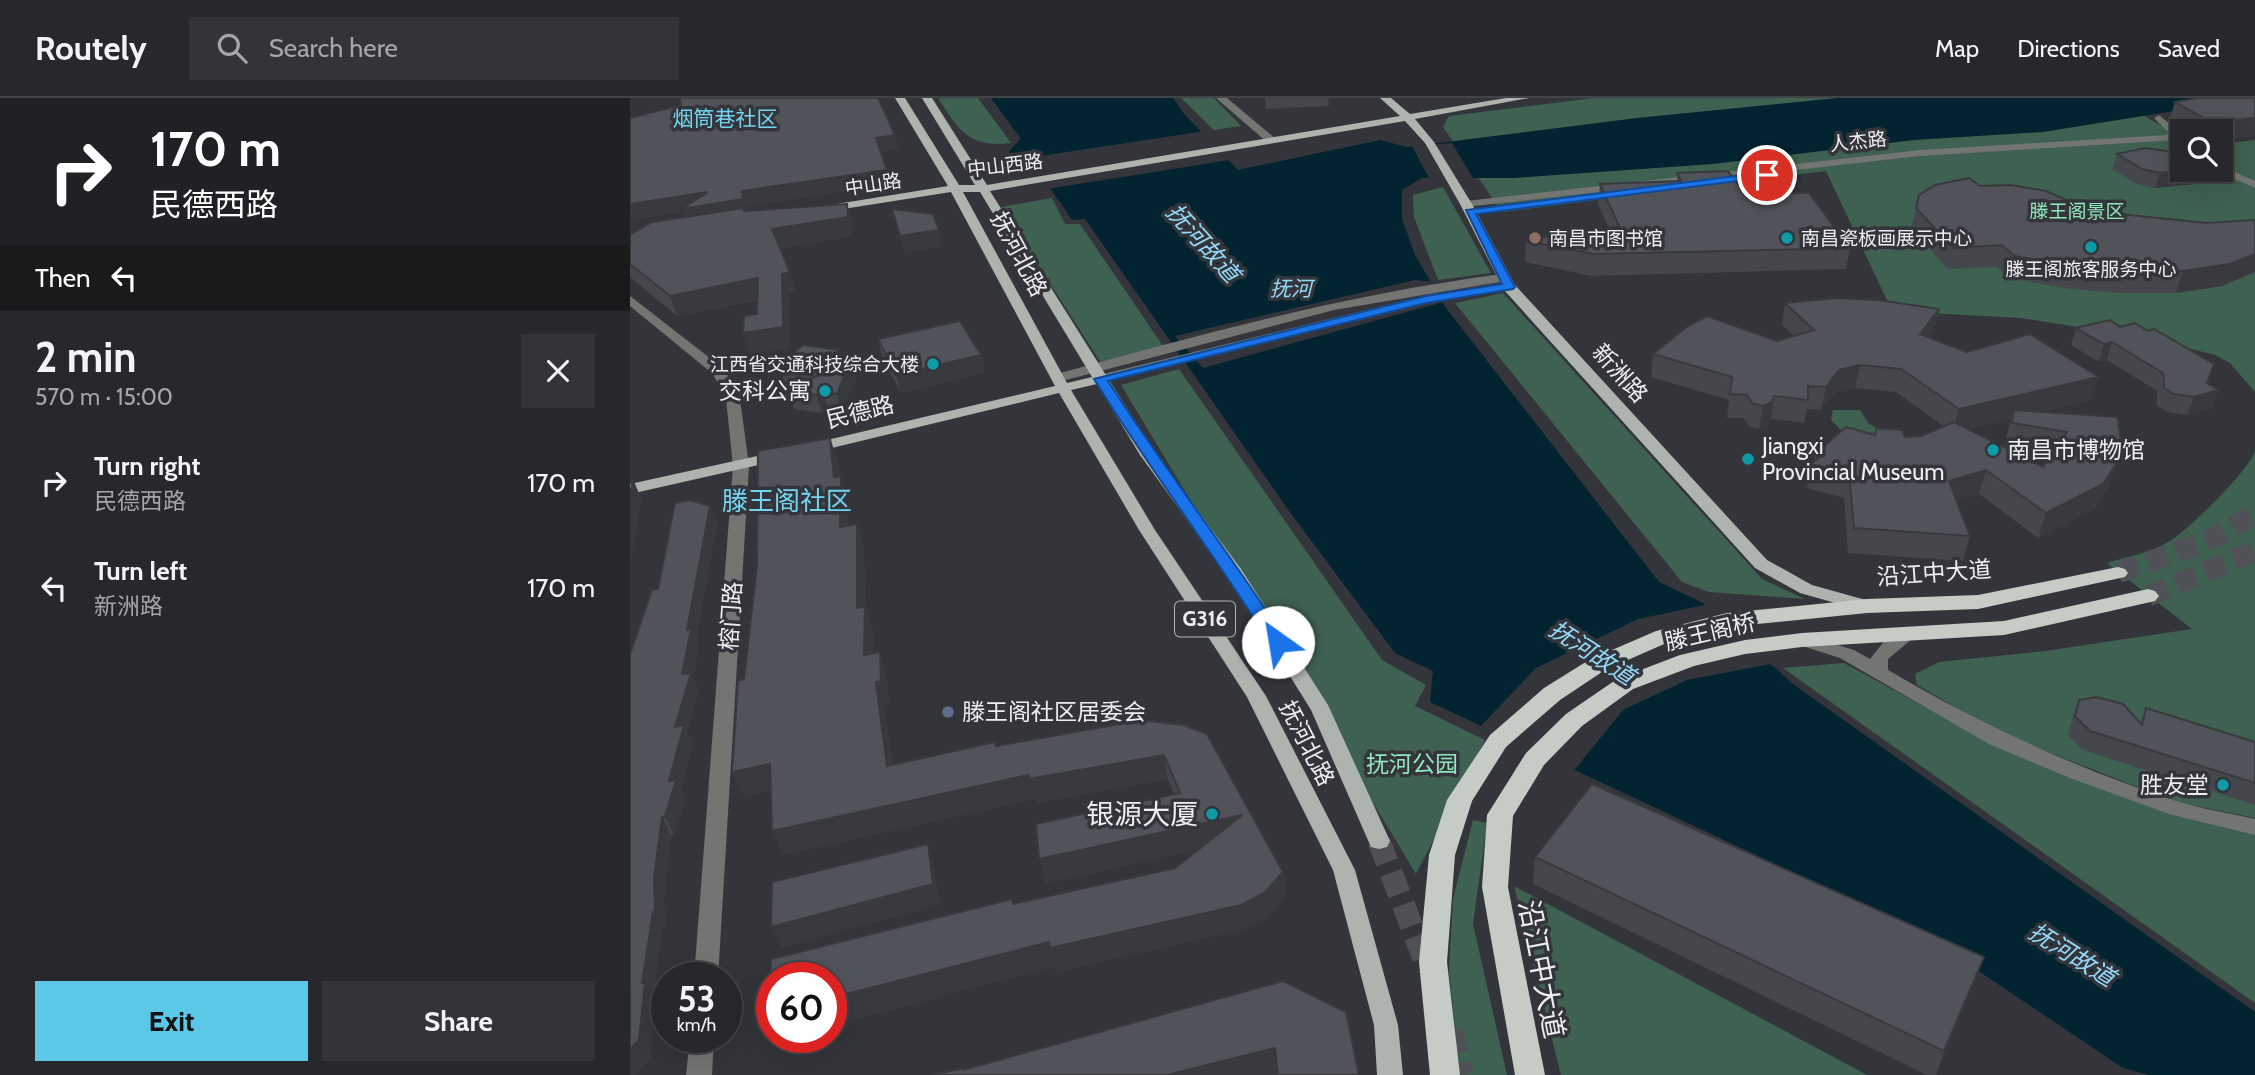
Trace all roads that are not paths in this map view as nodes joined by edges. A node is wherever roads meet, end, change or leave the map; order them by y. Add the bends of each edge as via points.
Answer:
1 (900, 98) edge
2 (927, 98) edge
3 (1221, 98) edge
4 (1385, 98) edge
5 (1460, 98) edge
6 (1524, 98) edge
7 (1398, 103) edge
8 (1407, 117) junction
9 (2159, 118) dead end
10 (1261, 132) junction
11 (1272, 141) junction
12 (2233, 175) edge
13 (1010, 179) junction
14 (981, 184) junction
15 (2255, 187) edge
16 (955, 188) junction
17 (2255, 197) edge
18 (1468, 208) junction
19 (813, 211) edge
20 (1506, 282) junction
21 (630, 300) edge
22 (1097, 374) junction
23 (1060, 383) junction
24 (741, 466) junction
25 (630, 489) edge
26 (2118, 573) tunnel mouth
27 (2148, 596) tunnel mouth
28 (1867, 606) junction
29 (1753, 617) joint
30 (1910, 633) junction
31 (1802, 640) junction
32 (1879, 673) junction
33 (1535, 759) joint
34 (2255, 827) edge
35 (1379, 841) tunnel mouth
36 (707, 962) edge
37 (701, 1053) edge
38 (699, 1075) edge
39 (1390, 1075) edge
40 (1445, 1075) edge
41 (1530, 1075) edge

1 - 16 main road, 抚河北路 / G316
2 - 14 main road, 抚河北路 / G316
3 - 10 street
4 - 7 main road, 新洲路
5 - 7 main road, 中山西路
6 - 8 main road, 中山西路
7 - 8 main road, 新洲路
7 - 10 main road, 中山西路
8 - 11 main road, 中山西路
8 - 18 main road, 新洲路 via 1429,142
9 - 18 street, 人杰路 via 2173,131 2164,144 1842,166
10 - 11 street
10 - 13 main road, 中山西路
11 - 13 main road, 中山西路
12 - 15 street
13 - 14 main road, 中山西路
14 - 16 main road, 中山西路
14 - 22 main road, 抚河北路 / G316
15 - 17 street via 2246,189
16 - 19 main road, 中山路
16 - 23 main road, 抚河北路 / G316
18 - 20 main road, 新洲路
20 - 22 street via 1453,289
20 - 28 main road, 新洲路 via 1761,564 1806,589
21 - 24 street, 榕门路 via 719,372 733,399
22 - 23 main road, 民德路
22 - 35 main road, 抚河北路 / G316 via 1148,455 1235,573 1321,710
23 - 24 main road, 民德路
23 - 39 main road, 抚河北路 / G316 via 1147,530 1256,696 1344,870 1385,1025
24 - 25 main road, 民德路
24 - 36 street, 榕门路
26 - 28 highway, 沿江中大道 via 1978,602
27 - 30 highway via 2004,628
28 - 29 highway, 沿江中大道
29 - 40 highway, 滕王阁桥 via 1664,636 1597,665 1552,694 1498,741 1460,800 1442,855 1433,962
30 - 31 highway
30 - 32 street via 1879,658
31 - 32 street via 1847,654
31 - 33 highway, 滕王阁桥 via 1688,660 1625,684 1574,720
32 - 34 street via 1996,739 2077,773 2176,809
33 - 41 highway, 沿江中大道 via 1500,815 1495,887
37 - 38 street

